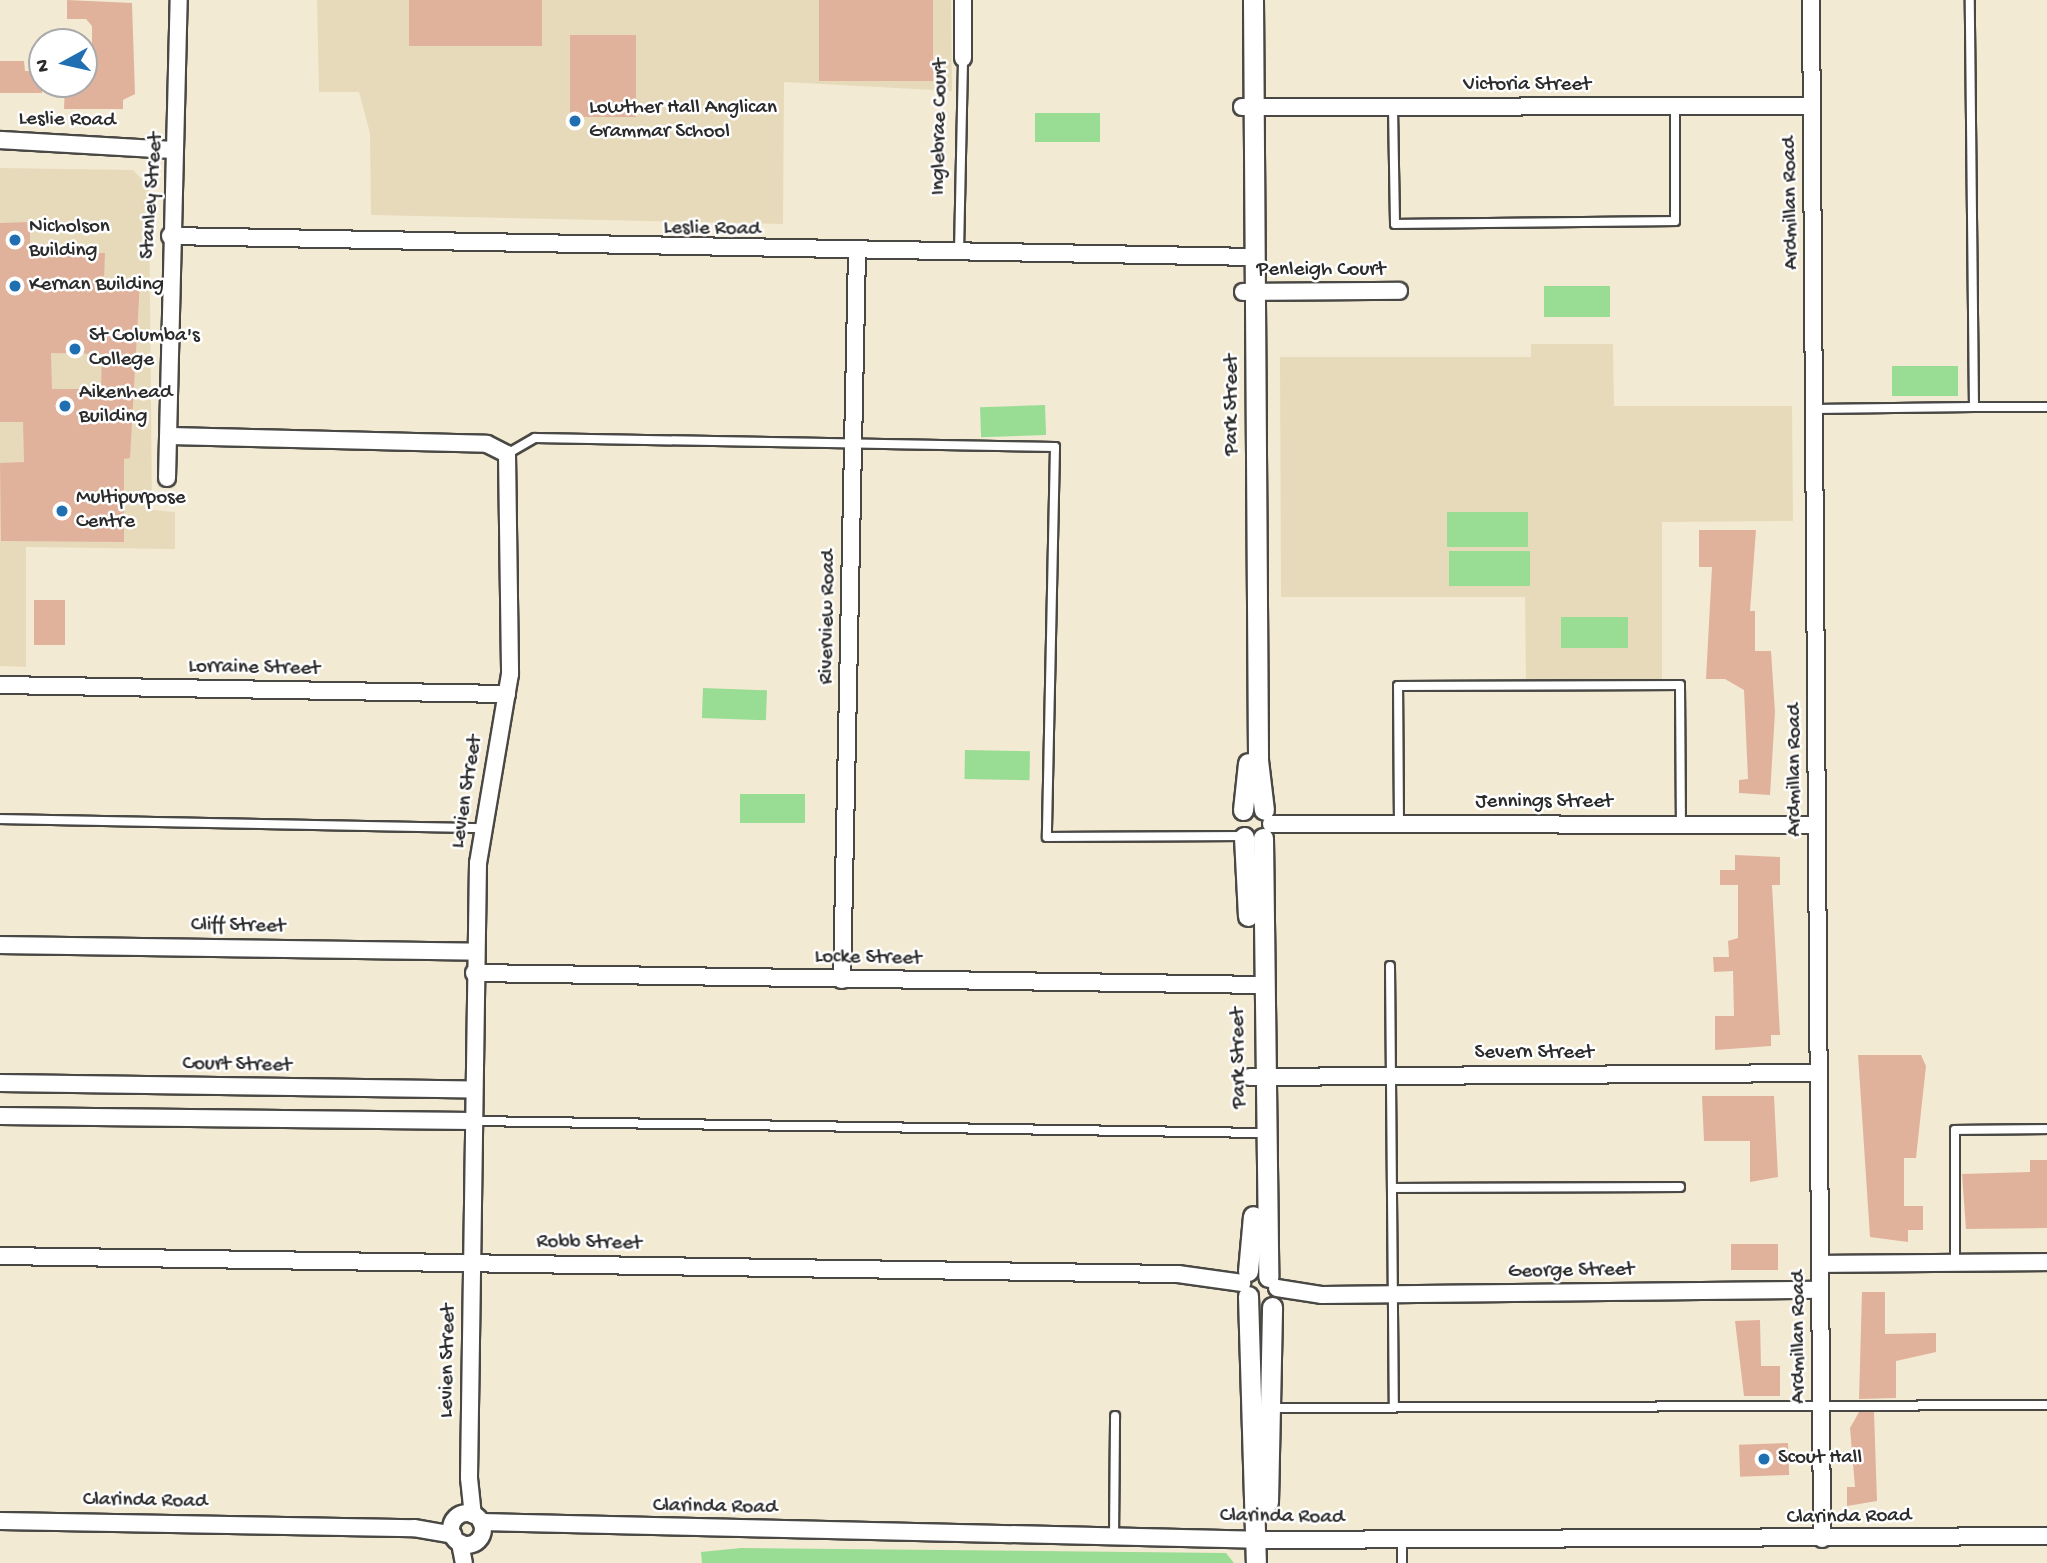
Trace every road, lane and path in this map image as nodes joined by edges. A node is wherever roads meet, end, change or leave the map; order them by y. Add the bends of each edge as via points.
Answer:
1 (178, 0) edge
2 (963, 0) edge
3 (1241, 0) edge
4 (1253, 0) edge
5 (1811, 0) edge
6 (1970, 0) edge
7 (963, 58) joint
8 (1675, 106) junction
9 (1812, 106) junction
10 (1248, 107) junction
11 (1393, 108) junction
12 (0, 140) edge
13 (174, 150) junction
14 (170, 236) junction
15 (857, 254) junction
16 (959, 255) junction
17 (1248, 257) junction
18 (1399, 291) dead end
19 (1249, 292) junction
20 (1973, 407) junction
21 (2047, 407) edge
22 (1814, 409) junction
23 (170, 436) junction
24 (854, 443) junction
25 (507, 454) junction
26 (167, 478) dead end
27 (0, 685) edge
28 (507, 694) junction
29 (0, 819) edge
30 (1399, 824) junction
31 (1681, 824) junction
32 (1817, 825) junction
33 (481, 828) junction
34 (1257, 829) junction
35 (0, 945) edge
36 (475, 952) junction
37 (1390, 966) dead end
38 (474, 974) junction
39 (842, 980) junction
40 (1255, 985) junction
41 (1818, 1073) junction
42 (1391, 1075) junction
43 (1257, 1077) junction
44 (0, 1083) edge
45 (474, 1090) junction
46 (0, 1116) edge
47 (473, 1121) junction
48 (2047, 1129) edge
49 (1257, 1133) junction
50 (1680, 1187) dead end
51 (1393, 1188) junction
52 (0, 1256) edge
53 (1955, 1262) junction
54 (2047, 1262) edge
55 (471, 1264) junction
56 (1820, 1264) junction
57 (1246, 1280) junction
58 (1821, 1290) junction
59 (1273, 1294) junction
60 (1392, 1295) junction
61 (1821, 1405) junction
62 (2047, 1405) edge
63 (1394, 1407) junction
64 (1261, 1408) junction
65 (1115, 1416) dead end
66 (0, 1521) edge
67 (467, 1529) junction
68 (2047, 1536) edge
69 (1114, 1537) junction
70 (1262, 1539) junction
71 (1822, 1539) junction
72 (1402, 1541) junction
73 (464, 1563) edge
74 (470, 1563) edge
75 (1256, 1563) edge
76 (1268, 1563) edge
77 (1402, 1563) edge

1 - 13 street, Stanley Street
2 - 7 street, Inglebrae Court
3 - 10 street, Park Street
4 - 10 street, Park Street
5 - 9 street, Ardmillan Road
6 - 20 lane
7 - 16 lane, Inglebrae Court
8 - 9 street, Victoria Street
8 - 11 street, Victoria Street
8 - 11 lane via 1675,221 1395,224
9 - 22 street, Ardmillan Road
10 - 11 street, Victoria Street
10 - 17 street, Park Street
12 - 13 street, Leslie Road
13 - 14 street, Stanley Street
14 - 15 street, Leslie Road
14 - 23 street, Stanley Street
15 - 16 street, Leslie Road
15 - 24 street, Riverview Road
16 - 17 street, Leslie Road
17 - 19 street, Park Street
18 - 19 street, Penleigh Court
19 - 34 street, Park Street
19 - 34 street, Park Street via 1243,810 1237,826
20 - 21 lane
20 - 22 lane
22 - 32 street, Ardmillan Road
23 - 25 street via 488,444
23 - 26 street, Stanley Street
24 - 25 lane via 535,438
24 - 34 lane via 1055,447 1047,837
24 - 39 street, Riverview Road
25 - 28 street, Levien Street
27 - 28 street, Lorraine Street
28 - 33 street, Levien Street
29 - 33 lane
30 - 31 street, Jennings Street
30 - 31 lane via 1398,686 1680,685
30 - 34 street, Jennings Street
31 - 32 street, Jennings Street
32 - 41 street, Ardmillan Road
33 - 36 street, Levien Street
34 - 40 street, Park Street
35 - 36 street, Cliff Street
36 - 38 street, Levien Street
37 - 42 lane
38 - 39 street, Locke Street
38 - 45 street, Levien Street
39 - 40 street, Locke Street
40 - 43 street, Park Street
41 - 42 street, Severn Street
41 - 56 street, Ardmillan Road
42 - 43 street, Severn Street
42 - 51 lane
43 - 49 street, Park Street
44 - 45 street, Court Street
45 - 47 street, Levien Street
46 - 47 street
47 - 49 lane
47 - 55 street, Levien Street
48 - 53 lane via 1955,1130
49 - 57 street, Park Street
49 - 59 street, Park Street
50 - 51 lane
51 - 60 lane
52 - 55 street, Robb Street
53 - 54 street
53 - 56 street
55 - 57 street, Robb Street via 1178,1274
55 - 67 street, Levien Street
56 - 58 street, Ardmillan Road
57 - 59 street
57 - 59 street
57 - 64 street, Park Street
58 - 60 street, George Street
58 - 61 street, Ardmillan Road
59 - 60 street, George Street
59 - 64 street, Park Street
60 - 63 lane
61 - 62 lane
61 - 63 lane
61 - 71 street, Ardmillan Road
63 - 64 lane
64 - 70 street, Park Street
65 - 69 lane
66 - 67 street, Clarinda Road
67 - 69 street, Clarinda Road
67 - 73 street, Levien Street
67 - 74 street, Levien Street
68 - 71 street, Clarinda Road
69 - 70 street, Clarinda Road
70 - 72 street, Clarinda Road
70 - 75 street, Park Street
70 - 76 street, Park Street
71 - 72 street, Clarinda Road
72 - 77 lane

